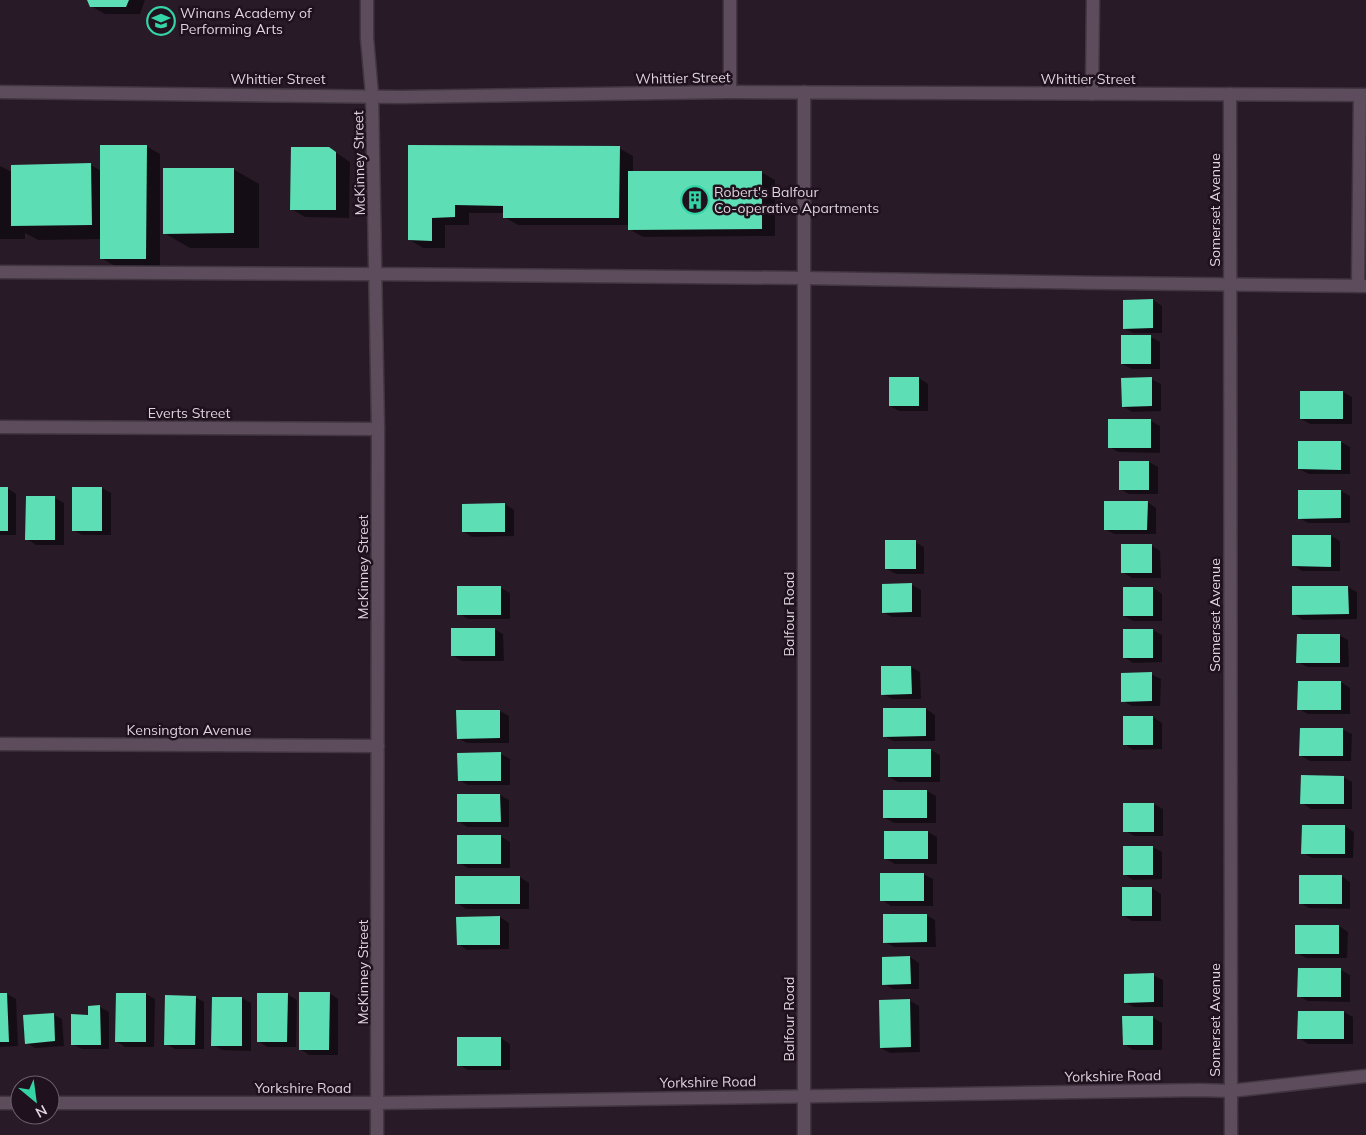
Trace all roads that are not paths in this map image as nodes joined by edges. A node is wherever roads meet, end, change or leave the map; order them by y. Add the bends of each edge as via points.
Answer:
1 (367, 0) edge
2 (730, 0) edge
3 (1093, 0) edge
4 (0, 92) edge
5 (730, 92) junction
6 (804, 92) junction
7 (1092, 94) junction
8 (1230, 94) junction
9 (372, 95) junction
10 (1363, 95) edge
11 (0, 272) edge
12 (376, 274) junction
13 (804, 278) junction
14 (1230, 285) junction
15 (1362, 286) edge
16 (0, 427) edge
17 (378, 429) junction
18 (0, 744) edge
19 (378, 746) junction
20 (1366, 1076) edge
21 (1230, 1091) junction
22 (804, 1096) junction
23 (60, 1103) edge
24 (378, 1103) junction
25 (377, 1135) edge
26 (804, 1135) edge
27 (1231, 1135) edge

1 - 9 street, McKinney Street
2 - 5 street
3 - 7 street
4 - 9 street, Whittier Street
5 - 6 street, Whittier Street
5 - 9 street, Whittier Street
6 - 7 street, Whittier Street
6 - 13 street, Balfour Road
7 - 8 street, Whittier Street
8 - 10 street, Whittier Street
8 - 14 street, Somerset Avenue
9 - 12 street, McKinney Street
10 - 15 street
11 - 12 street
12 - 13 street
12 - 17 street, McKinney Street
13 - 14 street
13 - 22 street, Balfour Road
14 - 15 street
14 - 21 street, Somerset Avenue
16 - 17 street, Everts Street
17 - 19 street, McKinney Street
18 - 19 street, Kensington Avenue
19 - 24 street, McKinney Street
20 - 21 street, Yorkshire Road
21 - 22 street, Yorkshire Road
21 - 27 street, Somerset Avenue
22 - 24 street, Yorkshire Road
22 - 26 street, Balfour Road
23 - 24 street, Yorkshire Road
24 - 25 street, McKinney Street

